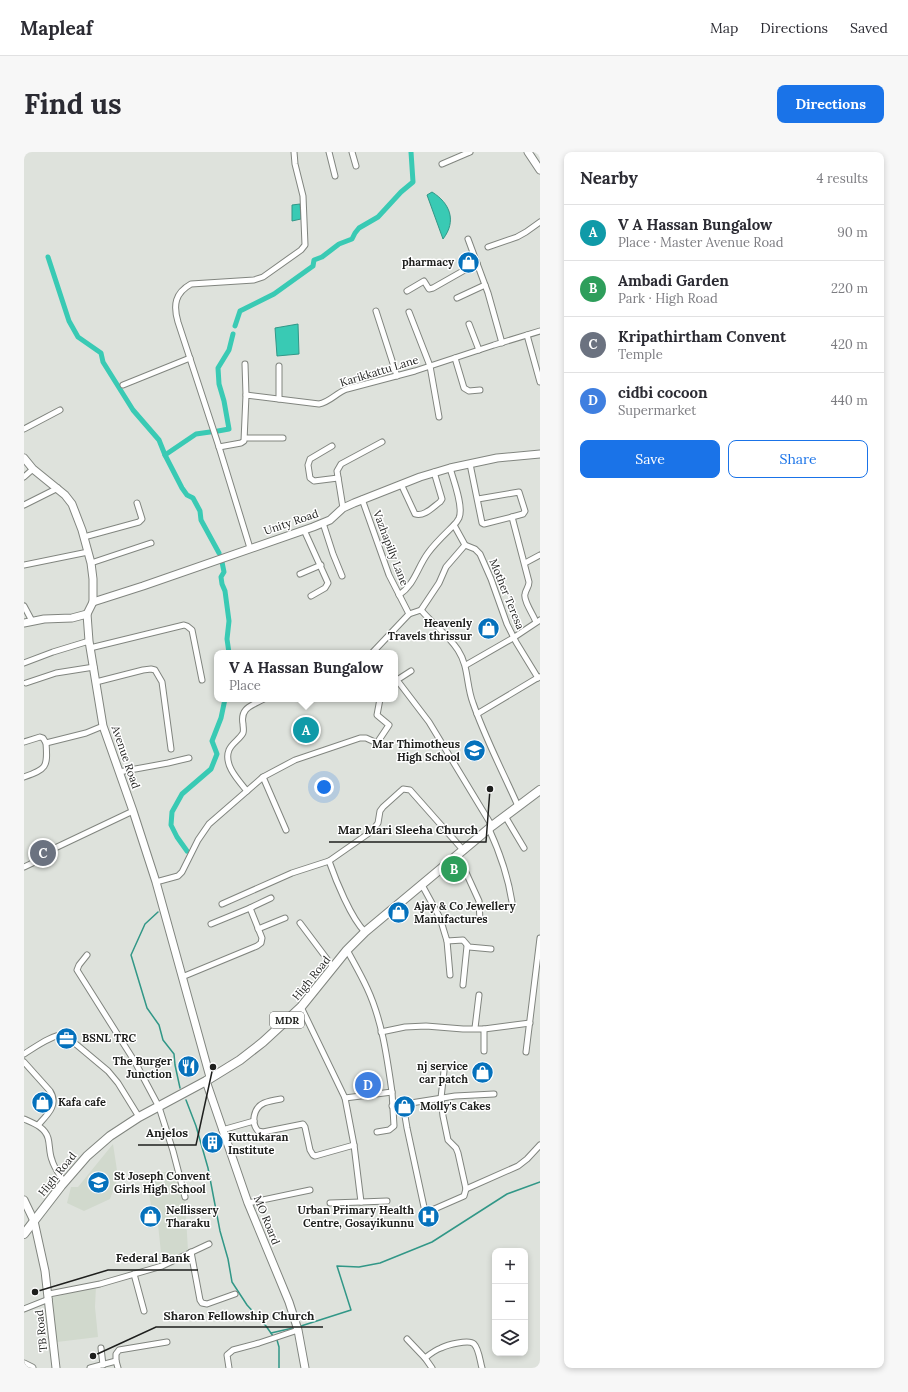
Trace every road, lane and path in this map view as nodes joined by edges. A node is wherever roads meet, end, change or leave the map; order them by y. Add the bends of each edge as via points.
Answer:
1 (294, 152) edge
2 (329, 152) edge
3 (352, 152) edge
4 (470, 152) edge
5 (528, 152) edge
6 (442, 164) dead end
7 (356, 166) dead end
8 (540, 170) edge
9 (335, 176) dead end
10 (540, 222) edge
11 (468, 239) dead end
12 (488, 247) dead end
13 (477, 263) junction
14 (485, 285) junction
15 (407, 291) dead end
16 (457, 298) dead end
17 (376, 311) dead end
18 (409, 312) dead end
19 (469, 324) dead end
20 (540, 331) edge
21 (527, 335) junction
22 (502, 343) junction
23 (479, 350) junction
24 (190, 358) junction
25 (456, 358) junction
26 (245, 364) dead end
27 (279, 366) dead end
28 (430, 366) junction
29 (397, 376) junction
30 (540, 382) edge
31 (123, 386) dead end
32 (480, 390) dead end
33 (246, 395) junction
34 (279, 399) junction
35 (60, 410) dead end
36 (439, 417) dead end
37 (24, 429) edge
38 (245, 438) junction
39 (283, 438) dead end
40 (382, 442) dead end
41 (332, 446) dead end
42 (219, 448) junction
43 (540, 454) edge
44 (24, 458) edge
45 (470, 464) junction
46 (450, 468) junction
47 (33, 469) junction
48 (434, 472) junction
49 (24, 477) edge
50 (338, 478) junction
51 (401, 484) junction
52 (58, 488) junction
53 (362, 499) junction
54 (478, 499) junction
55 (137, 503) dead end
56 (24, 504) edge
57 (342, 508) junction
58 (512, 517) junction
59 (323, 523) junction
60 (454, 525) junction
61 (304, 530) junction
62 (84, 538) junction
63 (151, 543) dead end
64 (465, 545) junction
65 (250, 548) junction
66 (88, 552) junction
67 (540, 555) edge
68 (91, 563) junction
69 (525, 563) junction
70 (24, 564) edge
71 (321, 565) junction
72 (300, 574) dead end
73 (342, 576) dead end
74 (399, 595) junction
75 (311, 596) dead end
76 (93, 602) junction
77 (24, 606) edge
78 (421, 610) junction
79 (87, 614) junction
80 (409, 614) junction
81 (32, 621) junction
82 (538, 621) edge
83 (24, 623) edge
84 (513, 638) junction
85 (90, 645) junction
86 (375, 650) edge
87 (24, 663) edge
88 (466, 665) junction
89 (94, 667) junction
90 (410, 671) dead end
91 (539, 677) edge
92 (202, 680) dead end
93 (398, 680) edge
94 (96, 682) junction
95 (26, 683) dead end
96 (398, 683) edge
97 (259, 702) edge
98 (379, 702) edge
99 (477, 714) junction
100 (103, 726) junction
101 (24, 742) edge
102 (46, 743) junction
103 (170, 749) dead end
104 (189, 758) dead end
105 (119, 772) junction
106 (24, 777) edge
107 (263, 777) junction
108 (540, 790) edge
109 (247, 791) junction
110 (518, 806) junction
111 (133, 811) junction
112 (505, 816) junction
113 (491, 827) junction
114 (286, 830) dead end
115 (524, 848) dead end
116 (461, 853) junction
117 (329, 861) junction
118 (24, 867) edge
119 (156, 882) junction
120 (422, 885) junction
121 (271, 898) dead end
122 (512, 902) dead end
123 (222, 904) dead end
124 (250, 908) junction
125 (285, 918) dead end
126 (480, 921) dead end
127 (300, 923) dead end
128 (211, 924) dead end
129 (258, 929) junction
130 (365, 932) junction
131 (540, 938) edge
132 (447, 941) junction
133 (467, 946) junction
134 (491, 949) dead end
135 (347, 950) junction
136 (87, 955) dead end
137 (333, 967) junction
138 (450, 975) dead end
139 (182, 977) junction
140 (463, 985) dead end
141 (479, 994) dead end
142 (301, 1007) junction
143 (530, 1023) junction
144 (474, 1028) junction
145 (484, 1029) junction
146 (381, 1032) junction
147 (484, 1051) dead end
148 (526, 1052) dead end
149 (24, 1054) edge
150 (24, 1062) edge
151 (444, 1071) dead end
152 (208, 1079) junction
153 (392, 1092) junction
154 (494, 1094) dead end
155 (345, 1098) junction
156 (441, 1098) junction
157 (281, 1099) dead end
158 (403, 1104) junction
159 (392, 1106) junction
160 (159, 1107) junction
161 (138, 1117) junction
162 (24, 1119) edge
163 (254, 1121) junction
164 (38, 1126) junction
165 (222, 1130) junction
166 (377, 1132) dead end
167 (354, 1145) junction
168 (540, 1145) edge
169 (64, 1182) junction
170 (466, 1189) junction
171 (310, 1190) dead end
172 (185, 1197) dead end
173 (24, 1200) edge
174 (387, 1201) dead end
175 (361, 1202) junction
176 (248, 1203) junction
177 (330, 1203) dead end
178 (424, 1207) dead end
179 (432, 1210) dead end
180 (34, 1221) junction
181 (24, 1234) edge
182 (209, 1244) dead end
183 (191, 1252) junction
184 (134, 1274) junction
185 (236, 1294) dead end
186 (49, 1297) junction
187 (24, 1309) edge
188 (144, 1311) dead end
189 (298, 1330) junction
190 (407, 1338) dead end
191 (167, 1342) dead end
192 (101, 1348) dead end
193 (425, 1358) junction
194 (116, 1361) junction
195 (24, 1364) edge
196 (103, 1365) junction
197 (32, 1368) edge
198 (56, 1368) edge
199 (90, 1368) edge
200 (118, 1368) edge
201 (229, 1368) edge
202 (305, 1368) edge
203 (432, 1368) edge
204 (482, 1368) edge

1 - 24 street via 303,196 302,250 262,277 236,282 191,284 184,288 175,304 175,313
2 - 9 street
3 - 7 street
4 - 6 street
5 - 8 street
10 - 12 street via 516,237
11 - 13 street
13 - 14 street
13 - 15 street via 433,288 429,289 424,281
14 - 16 street
14 - 22 street
17 - 29 street
18 - 28 street
19 - 23 street
20 - 21 street, Karikkattu Lane
21 - 22 street, Karikkattu Lane
21 - 30 street
22 - 23 street, Karikkattu Lane
23 - 25 street, Karikkattu Lane
24 - 31 street
24 - 42 street
25 - 28 street, Karikkattu Lane
25 - 32 street via 464,388 469,391
26 - 33 street
27 - 34 street
28 - 29 street, Karikkattu Lane
28 - 36 street
29 - 34 street, Karikkattu Lane via 346,389 327,402 319,404
33 - 34 street, Karikkattu Lane
33 - 38 street
35 - 37 street
38 - 39 street
38 - 42 street via 243,443
40 - 50 street via 341,464 337,471
41 - 50 street via 310,459 310,478 314,481
42 - 65 street
43 - 45 street, Unity Road via 497,458
44 - 47 street
45 - 46 street, Unity Road
45 - 54 street
46 - 48 street, Unity Road
46 - 60 street via 460,513
47 - 49 street
47 - 52 street
48 - 51 street, Unity Road
48 - 51 street via 442,499 422,514 415,514
50 - 57 street
51 - 53 street, Unity Road
52 - 56 street
52 - 62 street via 72,504
53 - 57 street, Unity Road
53 - 74 street, Vazhapilly Lane
54 - 58 street via 484,524
54 - 58 street via 519,492 525,512
55 - 62 street via 142,516 139,522
57 - 59 street, Unity Road
58 - 69 street
59 - 61 street, Unity Road
59 - 73 street
60 - 64 street
60 - 74 street via 426,555 407,589
61 - 65 street, Unity Road
61 - 71 street
62 - 66 street
63 - 68 street
64 - 78 street via 446,567
64 - 84 street, Mother Teresa via 480,554
65 - 76 street, Unity Road
66 - 68 street
66 - 70 street
67 - 69 street
68 - 76 street
69 - 82 street via 529,587 525,599
71 - 72 street
71 - 75 street via 327,586
74 - 80 street, Vazhapilly Lane
76 - 79 street
77 - 81 street
78 - 80 street
78 - 88 street via 450,640
79 - 81 street via 72,618
79 - 85 street, Avenue Road
80 - 86 street
81 - 83 street
82 - 84 street
84 - 88 street
84 - 91 street, Mother Teresa
85 - 87 street via 53,652
85 - 89 street, Avenue Road
85 - 92 street via 187,626 192,630
88 - 99 street via 471,698
89 - 94 street, Avenue Road
89 - 95 street via 56,673
90 - 93 street
91 - 99 street
94 - 100 street, Avenue Road
94 - 103 street via 143,670 155,670 162,682
96 - 113 street via 429,722
97 - 109 street via 242,713 243,732 228,756 230,767
98 - 107 street via 377,715 389,727 377,743 366,738 357,740 295,760
99 - 110 street
100 - 102 street
100 - 105 street, Avenue Road
101 - 102 street via 40,737
102 - 106 street via 44,767
104 - 105 street
105 - 111 street, Avenue Road
107 - 109 street
107 - 114 street
108 - 110 main road, High Road / MDR
109 - 119 street via 205,829 182,872 178,876
110 - 112 main road, High Road / MDR
111 - 118 street via 55,848 41,859
111 - 119 street, Avenue Road
112 - 113 main road, High Road / MDR
112 - 115 street
113 - 116 main road, High Road / MDR
113 - 122 street via 509,881
116 - 117 street via 407,788 402,789 383,807 378,823 372,831
116 - 120 main road, High Road / MDR
116 - 126 street via 479,902
117 - 123 street via 292,873
117 - 130 street via 354,918
119 - 139 street, Avenue Road
120 - 130 main road, High Road / MDR
120 - 132 street via 440,918
121 - 124 street
124 - 128 street
124 - 129 street
125 - 129 street
127 - 137 street
129 - 139 street via 262,938 257,946
130 - 135 main road, High Road / MDR
131 - 143 street
132 - 133 street via 463,940
132 - 138 street
133 - 134 street
133 - 140 street
135 - 137 main road, High Road / MDR
135 - 146 street via 368,989
136 - 160 street via 77,970 136,1062
137 - 142 main road, High Road / MDR
139 - 152 street, Avenue Road
141 - 144 street
142 - 152 main road, High Road / MDR via 240,1060
142 - 155 street
143 - 145 street
143 - 148 street
144 - 145 street
144 - 146 street via 426,1026
145 - 147 street
146 - 153 street
149 - 161 street via 54,1037 65,1035 108,1071
150 - 164 street via 54,1096 52,1109
151 - 156 street
152 - 160 main road, High Road / MDR
152 - 165 street, MO Roard
153 - 155 street
153 - 159 street
154 - 156 street
155 - 167 street
156 - 158 street
156 - 170 street via 448,1140 456,1148
157 - 163 street via 259,1106
158 - 159 street
158 - 178 street
159 - 166 street via 394,1126 389,1130
160 - 161 main road, High Road / MDR
160 - 172 street
161 - 169 main road, High Road / MDR via 87,1156
162 - 164 street
163 - 165 street
163 - 167 street via 255,1128 263,1132 303,1124 310,1150 315,1156
164 - 169 street via 48,1137 51,1159
165 - 176 street, MO Roard
167 - 175 street
168 - 170 street via 518,1166
169 - 180 main road, High Road / MDR
170 - 179 street via 464,1196
171 - 176 street
173 - 180 street, TB Road
174 - 175 street
175 - 177 street
176 - 189 street, MO Roard
180 - 181 main road, High Road / MDR
180 - 186 street, TB Road
182 - 183 street
183 - 184 street via 162,1266
183 - 185 street via 202,1303
184 - 186 street
184 - 188 street
186 - 187 street
186 - 198 street, TB Road
189 - 201 street via 233,1350 227,1355
189 - 202 street, MO Roard
190 - 193 street
191 - 194 street via 119,1350
192 - 196 street
193 - 203 street
193 - 204 street via 447,1345 472,1342 476,1346
194 - 196 street
194 - 200 street
195 - 197 street
196 - 199 street

